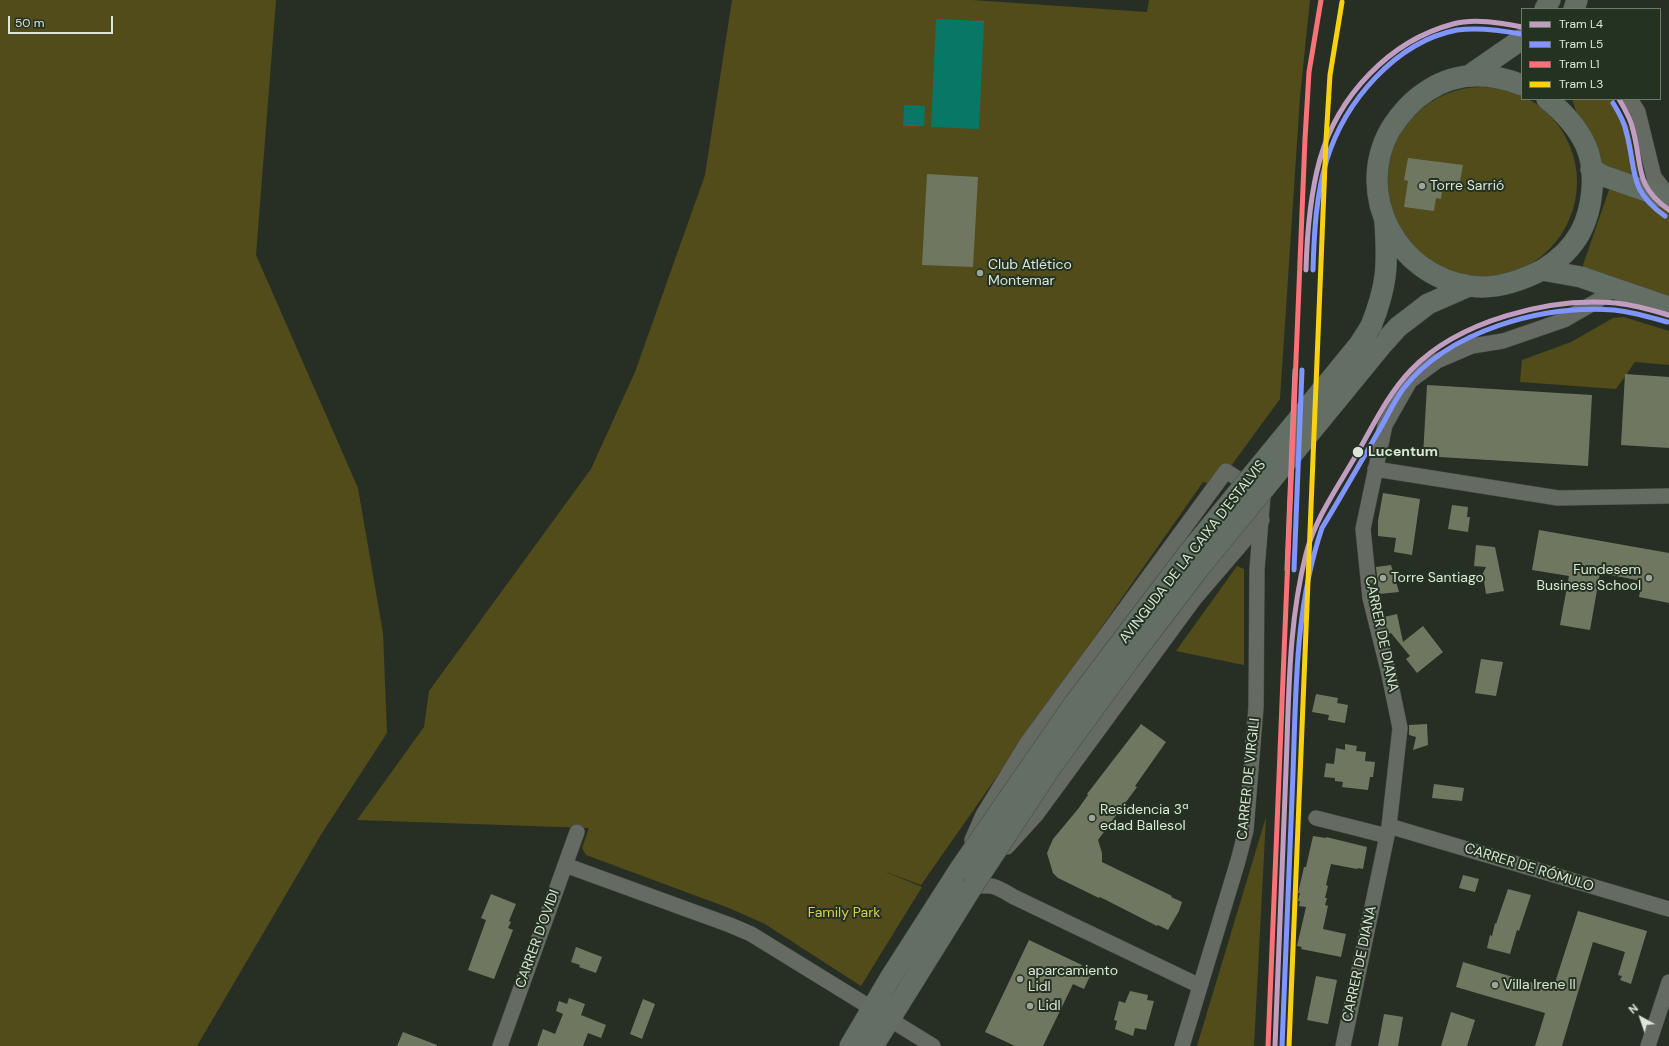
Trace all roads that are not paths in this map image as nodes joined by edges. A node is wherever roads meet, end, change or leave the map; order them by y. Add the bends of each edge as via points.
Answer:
1 (1521, 40) edge
2 (1470, 75) junction
3 (1521, 85) edge
4 (1548, 100) edge
5 (1567, 100) edge
6 (1631, 100) edge
7 (1572, 126) junction
8 (1591, 169) junction
9 (1669, 196) edge
10 (1669, 199) edge
11 (1385, 223) junction
12 (1542, 270) junction
13 (1469, 286) junction
14 (1614, 288) junction
15 (1669, 306) edge
16 (1375, 469) junction
17 (1226, 471) joint
18 (1669, 496) edge
19 (1262, 520) junction
20 (1241, 543) junction
21 (1259, 551) junction
22 (1316, 818) dead end
23 (1388, 831) junction
24 (577, 832) dead end
25 (565, 864) junction
26 (960, 869) junction
27 (972, 887) junction
28 (1669, 909) edge
29 (1669, 982) edge
30 (1200, 986) junction
31 (872, 1009) junction
32 (890, 1019) junction
33 (500, 1046) edge
34 (850, 1046) edge
35 (873, 1046) edge
36 (933, 1046) edge
37 (1182, 1046) edge
38 (1343, 1046) edge
39 (1648, 1046) edge

1 - 2 main road
2 - 3 main road via 1487,76
2 - 11 main road via 1437,84 1409,104 1397,119 1379,156 1376,173 1377,192
4 - 7 main road via 1563,113
5 - 7 main road
6 - 9 street via 1638,112 1654,176
7 - 8 main road via 1586,146
8 - 10 main road
8 - 12 main road via 1590,202 1580,233 1566,253
11 - 13 main road via 1407,254 1425,269 1444,279
11 - 26 main road, AVINGUDA DE LA CAIXA D'ESTALVIS, bridge via 1386,277 1371,326 1359,345 1187,555 1074,704
12 - 13 main road via 1509,284
12 - 14 main road via 1581,277
13 - 27 main road, AVINGUDA DE LA CAIXA D'ESTALVIS, bridge via 1428,304 1398,327 1380,347 1200,567 1129,660 1051,767
14 - 15 main road
14 - 16 street, CARRER DE DIANA via 1597,302 1564,320 1504,341 1472,346 1437,360 1410,381 1388,419
16 - 18 street via 1558,498
16 - 23 street, CARRER DE DIANA via 1363,529 1370,598 1400,728
17 - 19 street, CARRER DE VIRGILI via 1263,495
17 - 26 street, AVINGUDA DE LA CAIXA D'ESTALVIS via 1027,743 983,815
19 - 20 street, AVINGUDA DE LA CAIXA D'ESTALVIS
19 - 21 street, CARRER DE VIRGILI
20 - 21 street
20 - 27 street, AVINGUDA DE LA CAIXA D'ESTALVIS via 1195,598 1036,815
21 - 30 street, CARRER DE VIRGILI via 1256,707 1246,830
22 - 23 street, CARRER DE RÓMULO
23 - 28 street, CARRER DE RÓMULO
23 - 38 street, CARRER DE DIANA
24 - 25 street, CARRER D'OVIDI
25 - 31 street via 751,934
25 - 33 street, CARRER D'OVIDI
26 - 31 main road, AVINGUDA DE LA CAIXA D'ESTALVIS
27 - 30 street via 990,885 998,888
27 - 32 main road, AVINGUDA DE LA CAIXA D'ESTALVIS
29 - 39 street
30 - 37 street, CARRER DE VIRGILI
31 - 32 street
31 - 34 main road, AVINGUDA DE LA CAIXA D'ESTALVIS
32 - 35 main road, AVINGUDA DE LA CAIXA D'ESTALVIS
32 - 36 street

